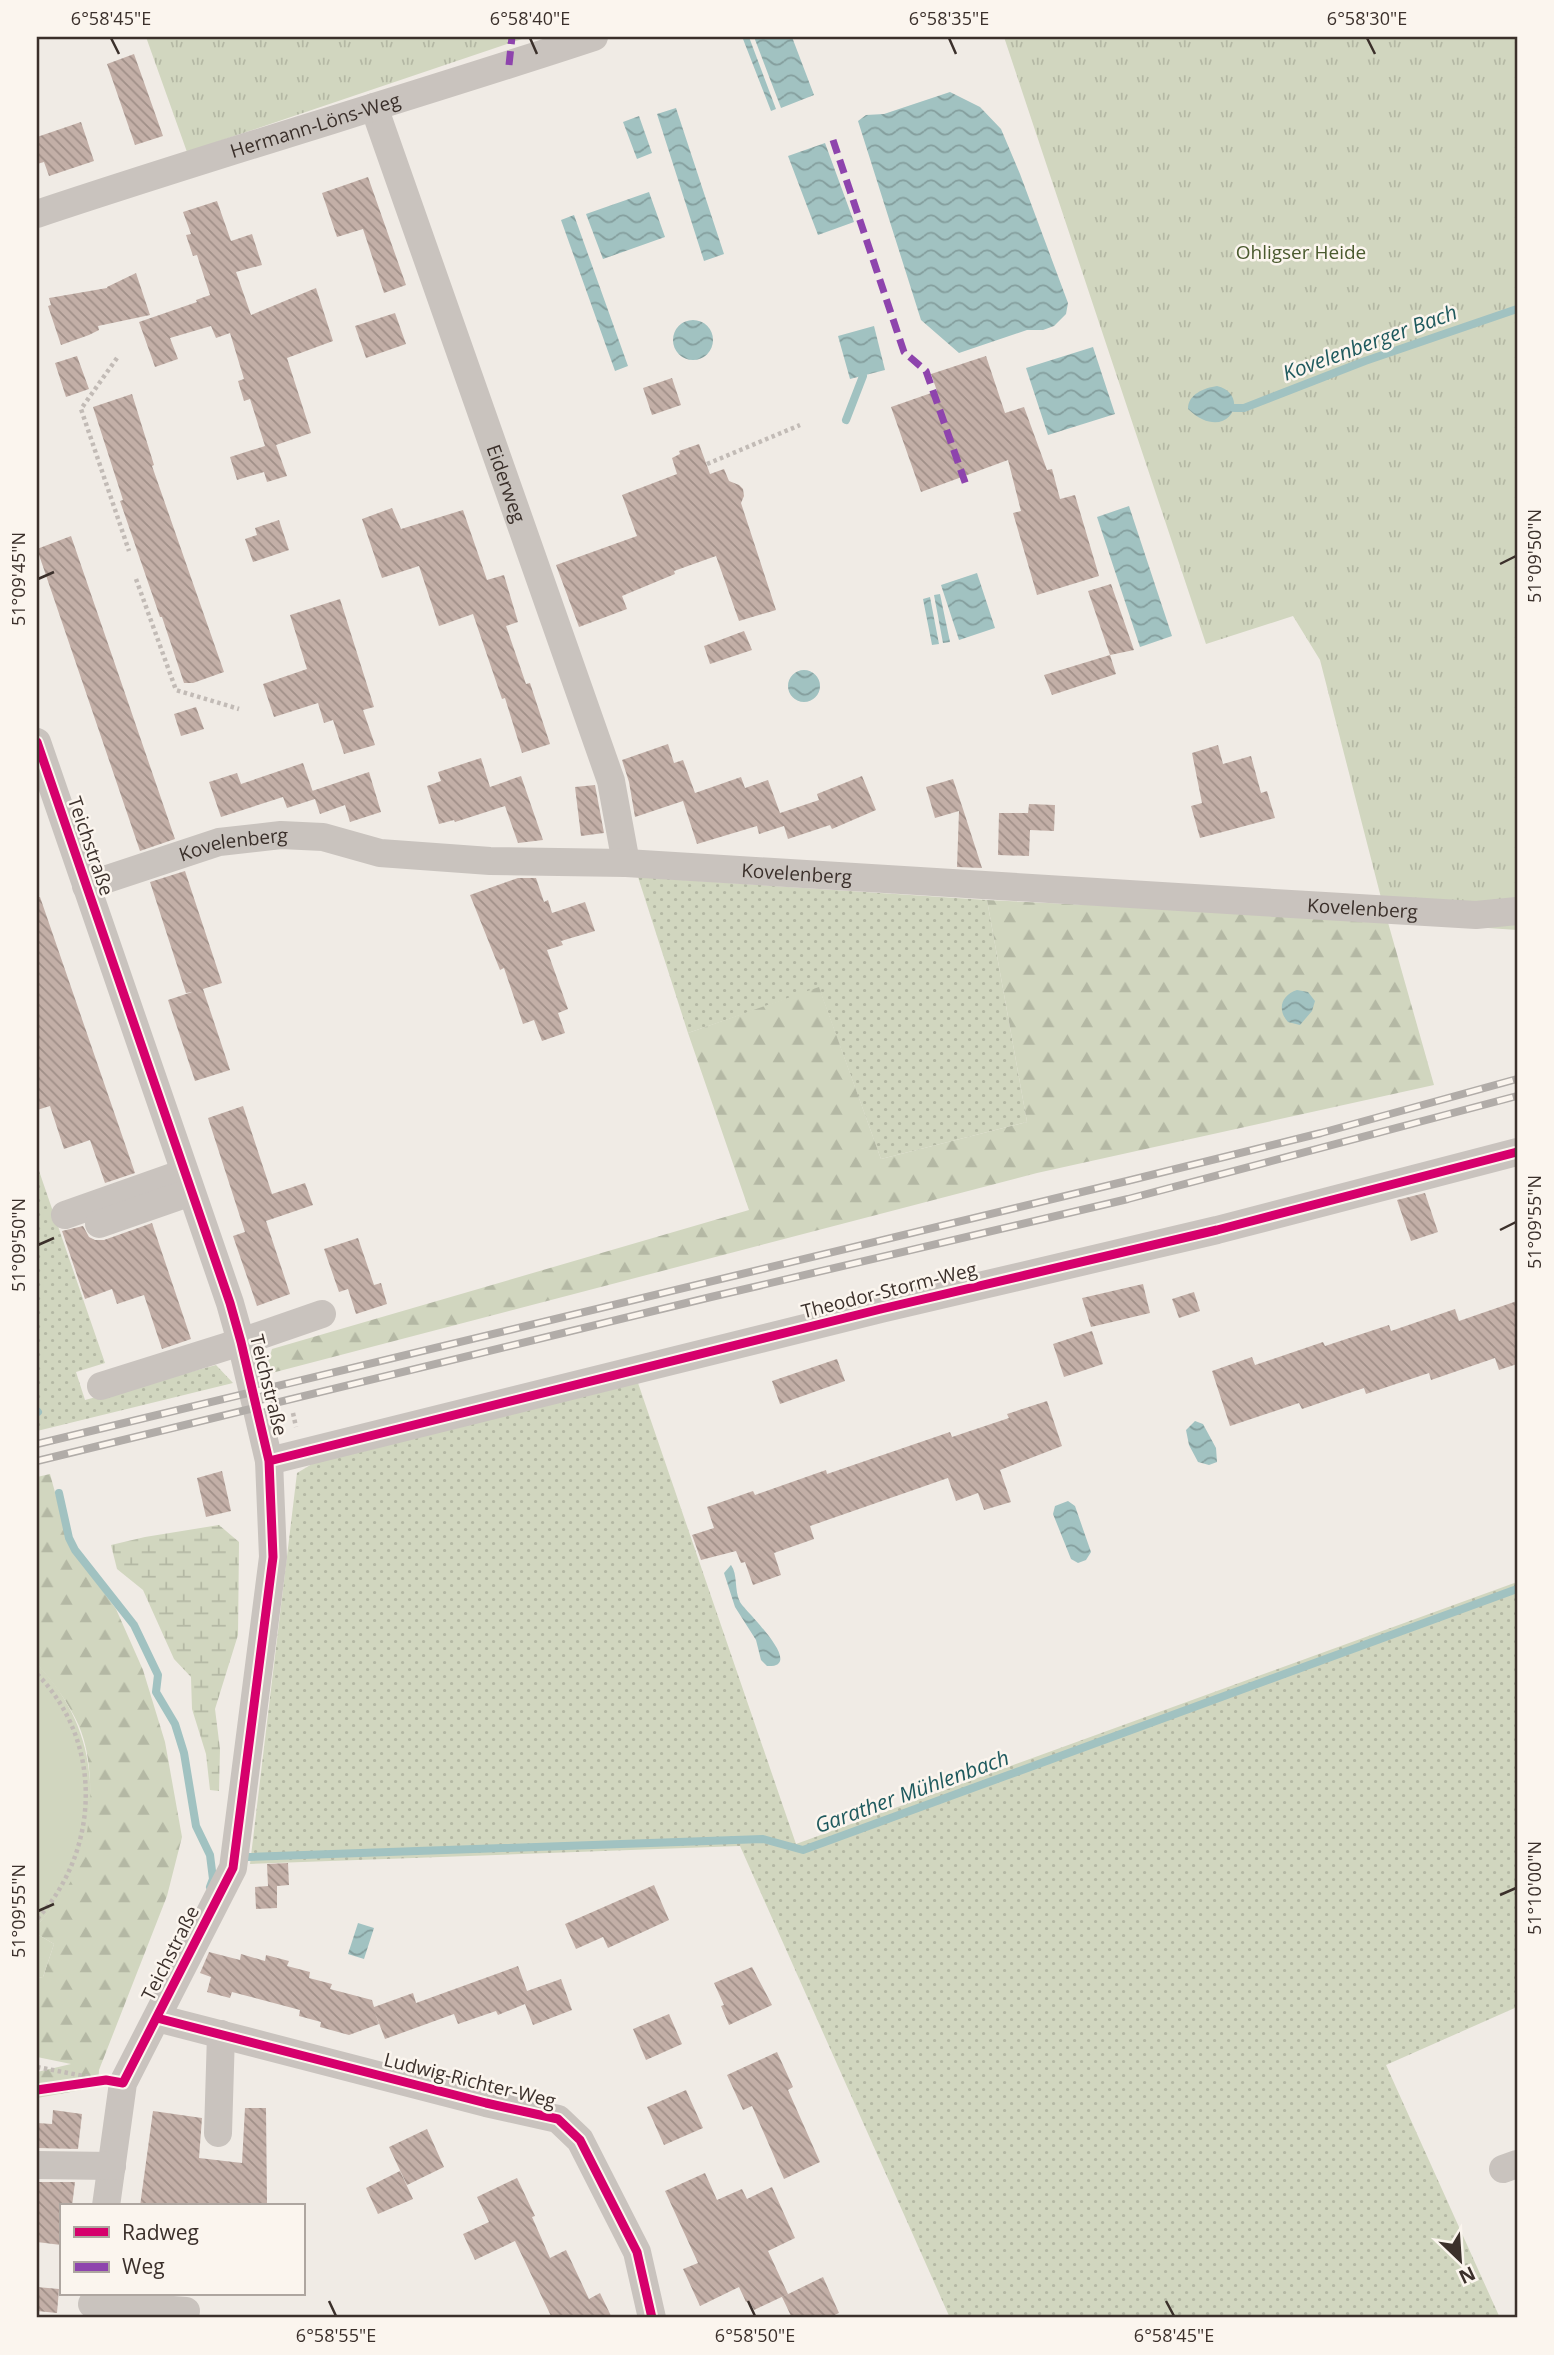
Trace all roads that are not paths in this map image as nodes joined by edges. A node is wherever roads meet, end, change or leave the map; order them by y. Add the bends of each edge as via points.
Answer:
1 (594, 37) edge
2 (374, 107) junction
3 (37, 214) edge
4 (37, 742) edge
5 (626, 863) junction
6 (86, 886) junction
7 (1517, 911) edge
8 (1517, 1152) edge
9 (188, 1183) junction
10 (65, 1215) dead end
11 (100, 1224) dead end
12 (322, 1314) dead end
13 (242, 1342) junction
14 (101, 1386) dead end
15 (269, 1461) junction
16 (157, 2018) junction
17 (221, 2034) junction
18 (218, 2133) dead end
19 (37, 2165) edge
20 (112, 2166) junction
21 (106, 2204) edge
22 (93, 2305) edge
23 (186, 2311) dead end
24 (652, 2318) edge

1 - 2 street, Hermann-Löns-Weg
2 - 3 street, Hermann-Löns-Weg
2 - 5 street, Eiderweg via 611,781
4 - 6 street, Teichstraße
5 - 6 street, Kovelenberg via 380,853 323,837 281,835 219,842
5 - 7 street, Kovelenberg via 1476,915
6 - 9 street, Teichstraße
8 - 15 street, Theodor-Storm-Weg via 1229,1227
9 - 10 street
9 - 11 street
9 - 13 street, Teichstraße
12 - 13 street
13 - 14 street
13 - 15 street, Teichstraße
15 - 16 street, Teichstraße via 274,1557 233,1868
16 - 17 street, Ludwig-Richter-Weg
16 - 20 street, Teichstraße via 124,2083
17 - 18 street
17 - 24 street, Ludwig-Richter-Weg via 558,2119 580,2140 637,2252
19 - 20 street
20 - 21 street, Teichstraße
22 - 23 street

